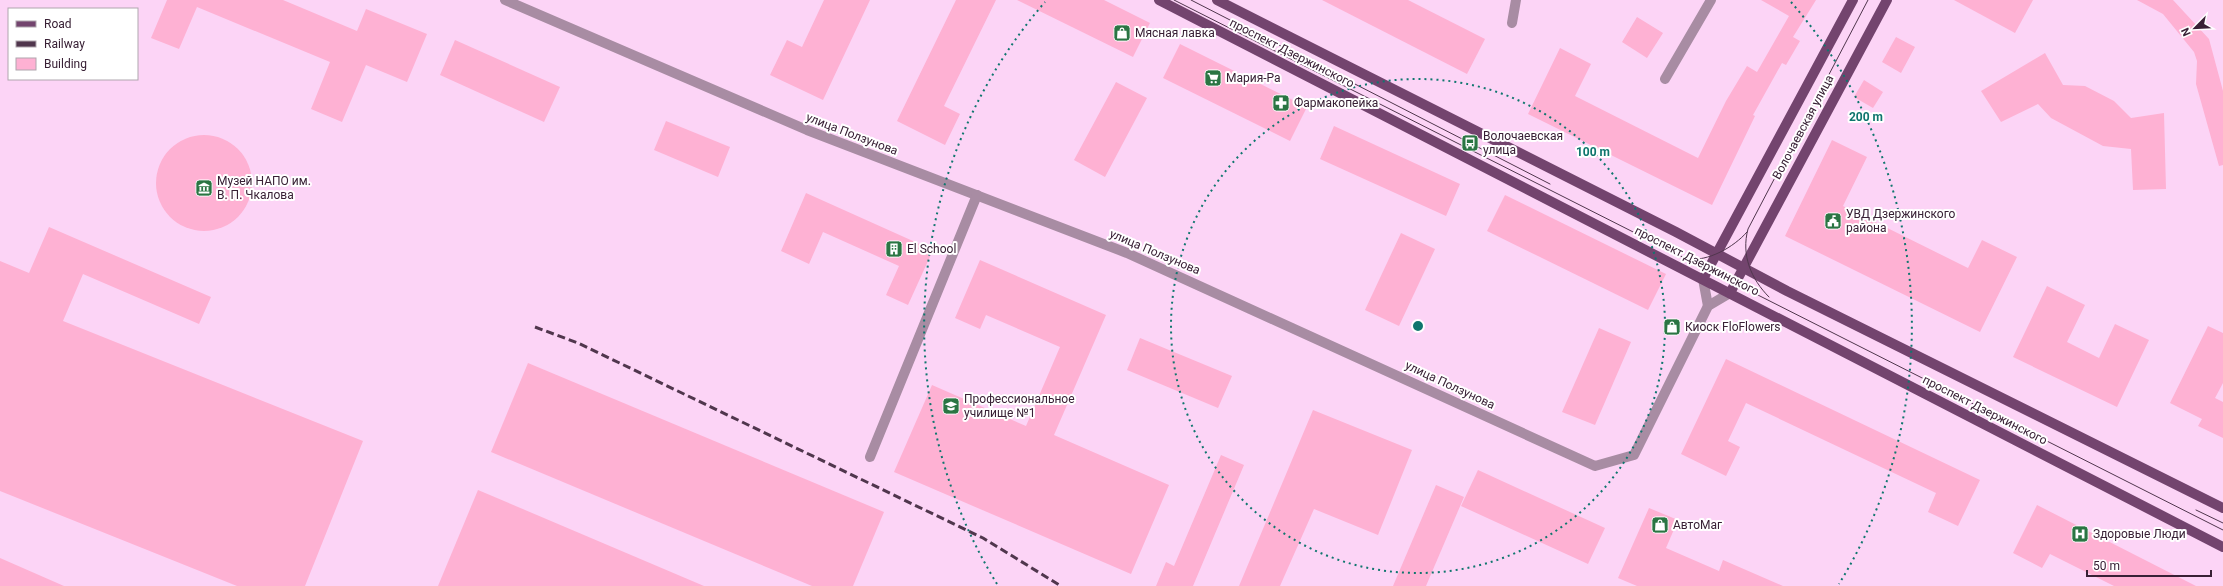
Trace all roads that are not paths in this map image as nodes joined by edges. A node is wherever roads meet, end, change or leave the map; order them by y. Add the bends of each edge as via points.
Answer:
1 (505, 0) edge
2 (1159, 0) edge
3 (1217, 0) edge
4 (1516, 0) edge
5 (1711, 0) edge
6 (1852, 0) edge
7 (1887, 0) edge
8 (522, 4) edge
9 (1512, 22) dead end
10 (1665, 79) dead end
11 (977, 195) junction
12 (1717, 253) junction
13 (1743, 267) junction
14 (1703, 279) junction
15 (1730, 293) junction
16 (1708, 306) junction
17 (870, 457) dead end
18 (2223, 508) edge
19 (2223, 547) edge

1 - 8 street, улица Ползунова
2 - 14 main road, проспект Дзержинского
3 - 12 main road, проспект Дзержинского
4 - 9 street
5 - 10 street
6 - 12 main road, Волочаевская улица
7 - 13 main road, Волочаевская улица
8 - 11 street, улица Ползунова via 807,130
11 - 16 street, улица Ползунова via 1127,253 1595,466 1634,455
11 - 17 street
12 - 13 main road, проспект Дзержинского
12 - 14 main road, Волочаевская улица
13 - 15 main road, Волочаевская улица
13 - 18 main road, проспект Дзержинского
14 - 15 main road, проспект Дзержинского
14 - 16 street
15 - 16 street
15 - 19 main road, проспект Дзержинского

